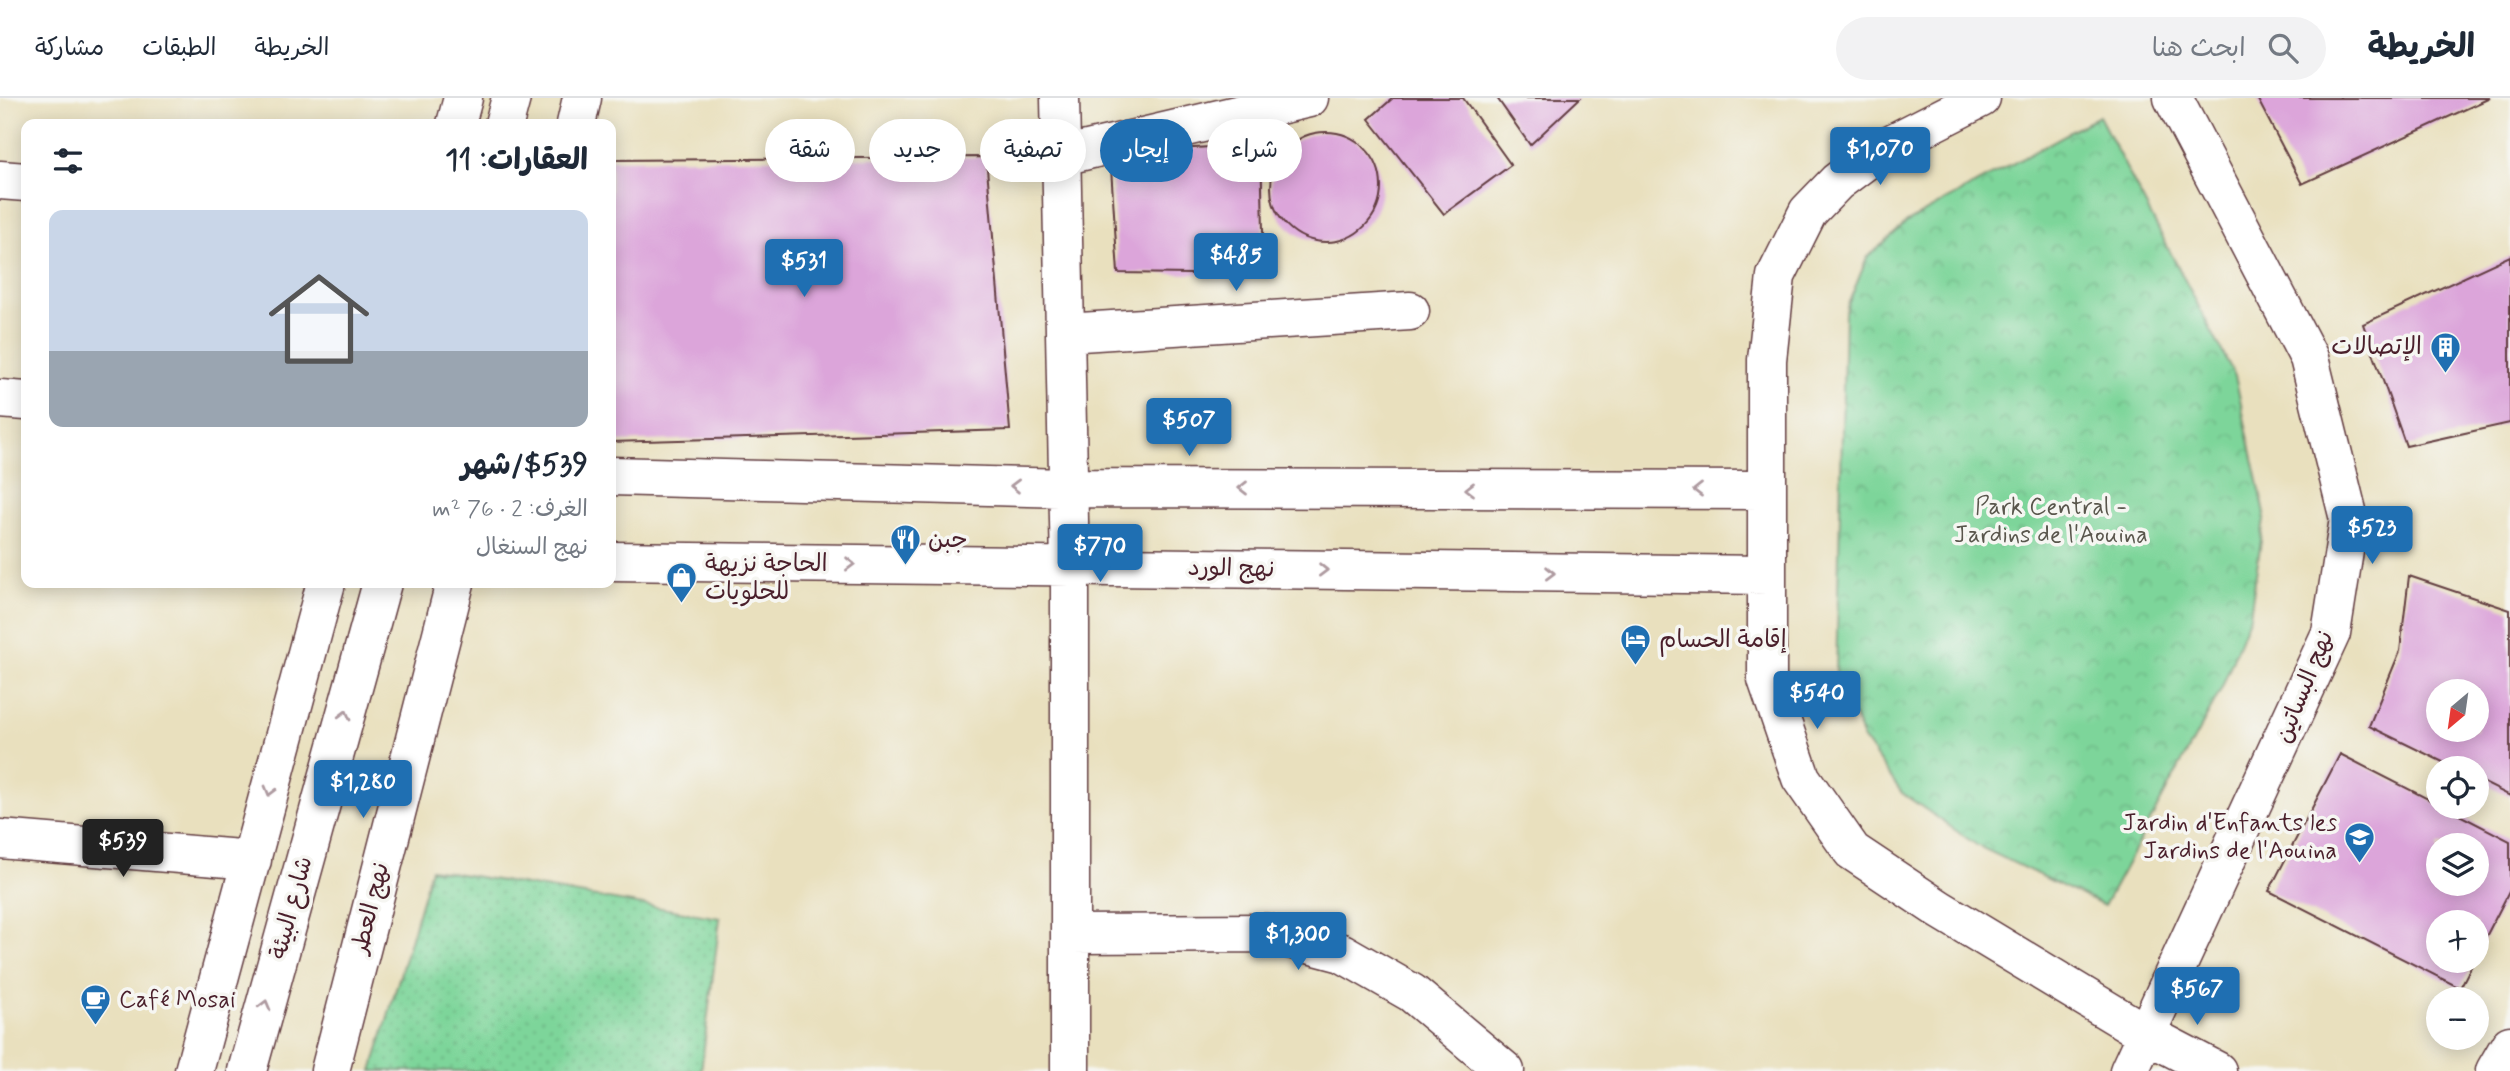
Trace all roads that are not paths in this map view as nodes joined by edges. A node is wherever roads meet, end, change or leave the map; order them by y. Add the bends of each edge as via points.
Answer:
1 (463, 98) edge
2 (511, 98) edge
3 (582, 98) edge
4 (1060, 98) edge
5 (1309, 98) edge
6 (1981, 98) edge
7 (2173, 98) edge
8 (457, 119) edge
9 (505, 119) edge
10 (577, 119) edge
11 (1061, 119) edge
12 (1086, 150) edge
13 (0, 180) edge
14 (21, 182) edge
15 (1062, 182) edge
16 (1410, 312) dead end
17 (1065, 333) junction
18 (0, 399) edge
19 (21, 401) edge
20 (616, 476) edge
21 (1068, 488) junction
22 (1766, 490) junction
23 (616, 561) edge
24 (1070, 567) junction
25 (1767, 575) junction
26 (325, 588) edge
27 (381, 588) edge
28 (454, 588) edge
29 (0, 839) edge
30 (252, 860) junction
31 (1071, 934) junction
32 (2148, 1035) junction
33 (2510, 1045) edge
34 (194, 1071) edge
35 (247, 1071) edge
36 (330, 1071) edge
37 (1070, 1071) edge
38 (1505, 1071) edge
39 (2129, 1071) edge
40 (2217, 1071) edge
41 (2495, 1071) edge

1 - 8 street
2 - 9 street
3 - 10 street
4 - 11 street
5 - 12 street
6 - 22 street via 1881,149 1837,182 1808,212 1776,276 1767,360
7 - 32 street, نهج البساتين via 2309,358 2349,519 2330,634
13 - 14 street
15 - 17 street
16 - 17 street
17 - 21 street
18 - 19 street
21 -> 20 street
22 -> 21 street
21 - 24 street
22 - 25 street
23 -> 24 street, نهج الورد
24 -> 25 street, نهج الورد
24 - 31 street
25 - 32 street via 1767,679 1801,778 1852,851
26 -> 30 street
35 -> 27 street, شارع البيئة
28 - 36 street, نهج العطر
29 - 30 street
30 - 34 street
31 - 37 street
31 - 38 street via 1267,933 1342,953 1412,993
32 - 39 street, نهج البساتين
32 - 40 street
33 - 41 street

